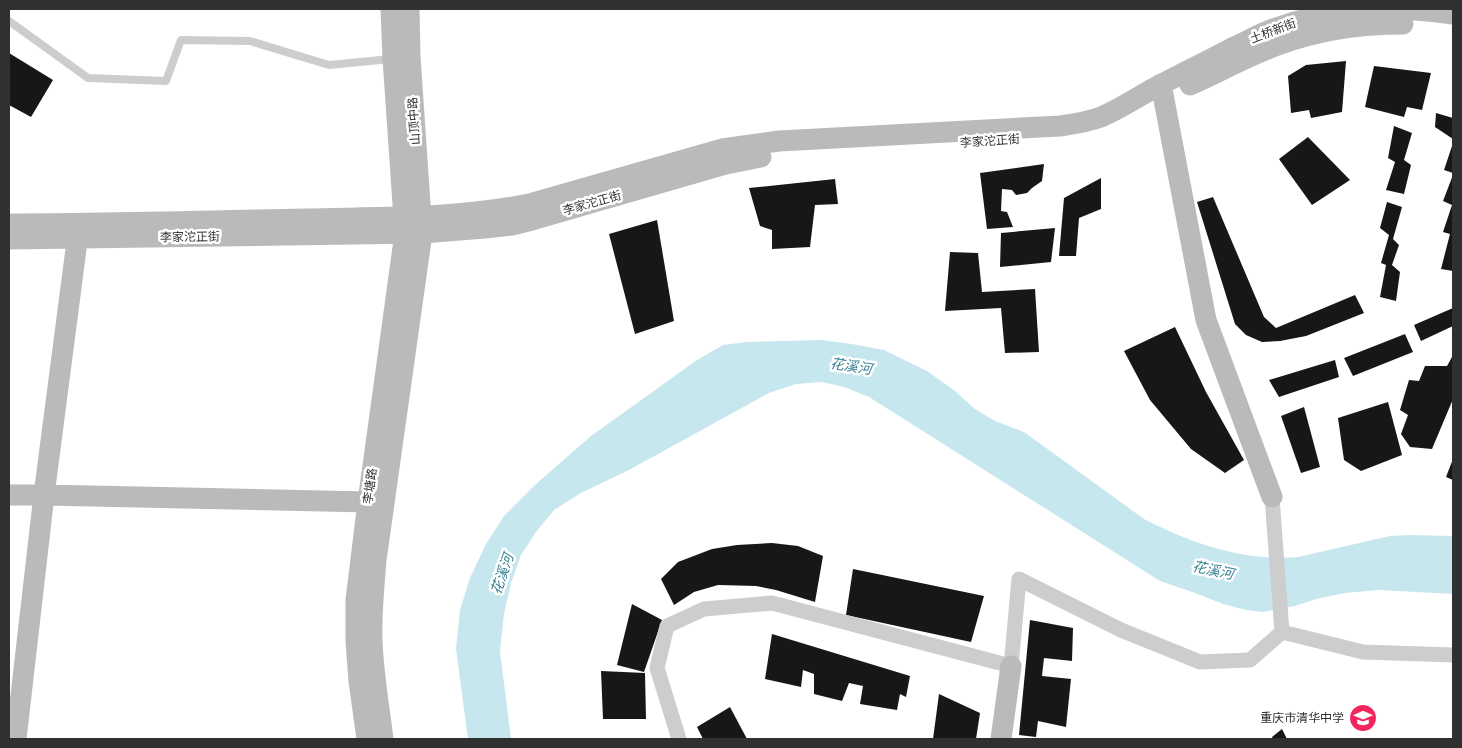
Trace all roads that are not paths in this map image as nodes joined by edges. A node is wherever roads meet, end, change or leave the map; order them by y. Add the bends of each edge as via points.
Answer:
1 (391, 9) edge
2 (409, 9) edge
3 (1453, 14) edge
4 (9, 21) edge
5 (1453, 28) edge
6 (393, 59) junction
7 (1162, 91) junction
8 (9, 224) edge
9 (413, 225) junction
10 (78, 231) junction
11 (9, 239) edge
12 (9, 495) edge
13 (44, 495) junction
14 (1272, 497) joint
15 (368, 502) junction
16 (1282, 632) junction
17 (1453, 655) edge
18 (1011, 666) junction
19 (16, 739) edge
20 (367, 739) edge
21 (383, 739) edge
22 (679, 739) edge
23 (1001, 739) edge

1 - 6 main road, 山顶中路
2 - 9 main road, 山顶中路
3 - 7 main road, 土桥新街 via 1386,9 1313,17 1271,30
4 - 6 lane via 88,78 166,81 181,40 250,41 329,64
5 - 7 main road, 土桥新街 via 1387,24 1316,34 1294,39
6 - 9 main road, 山顶中路
7 - 9 main road, 李家沱正街 via 1105,127 1084,133 754,158 512,225 486,228
7 - 14 main road via 1206,320
8 - 10 main road, 李家沱正街
9 - 10 main road, 李家沱正街
9 - 15 main road, 李塘路
9 - 21 main road, 李塘路 via 373,595 372,639
10 - 11 main road, 李家沱正街
10 - 13 main road
12 - 13 main road
13 - 15 main road
13 - 19 main road
14 - 16 street
15 - 20 main road, 李塘路 via 356,600 359,681
16 - 17 street via 1363,652
16 - 18 street via 1250,660 1200,662 1122,630 1019,579
18 - 22 street via 772,603 704,609 666,626 656,668
18 - 23 main road

